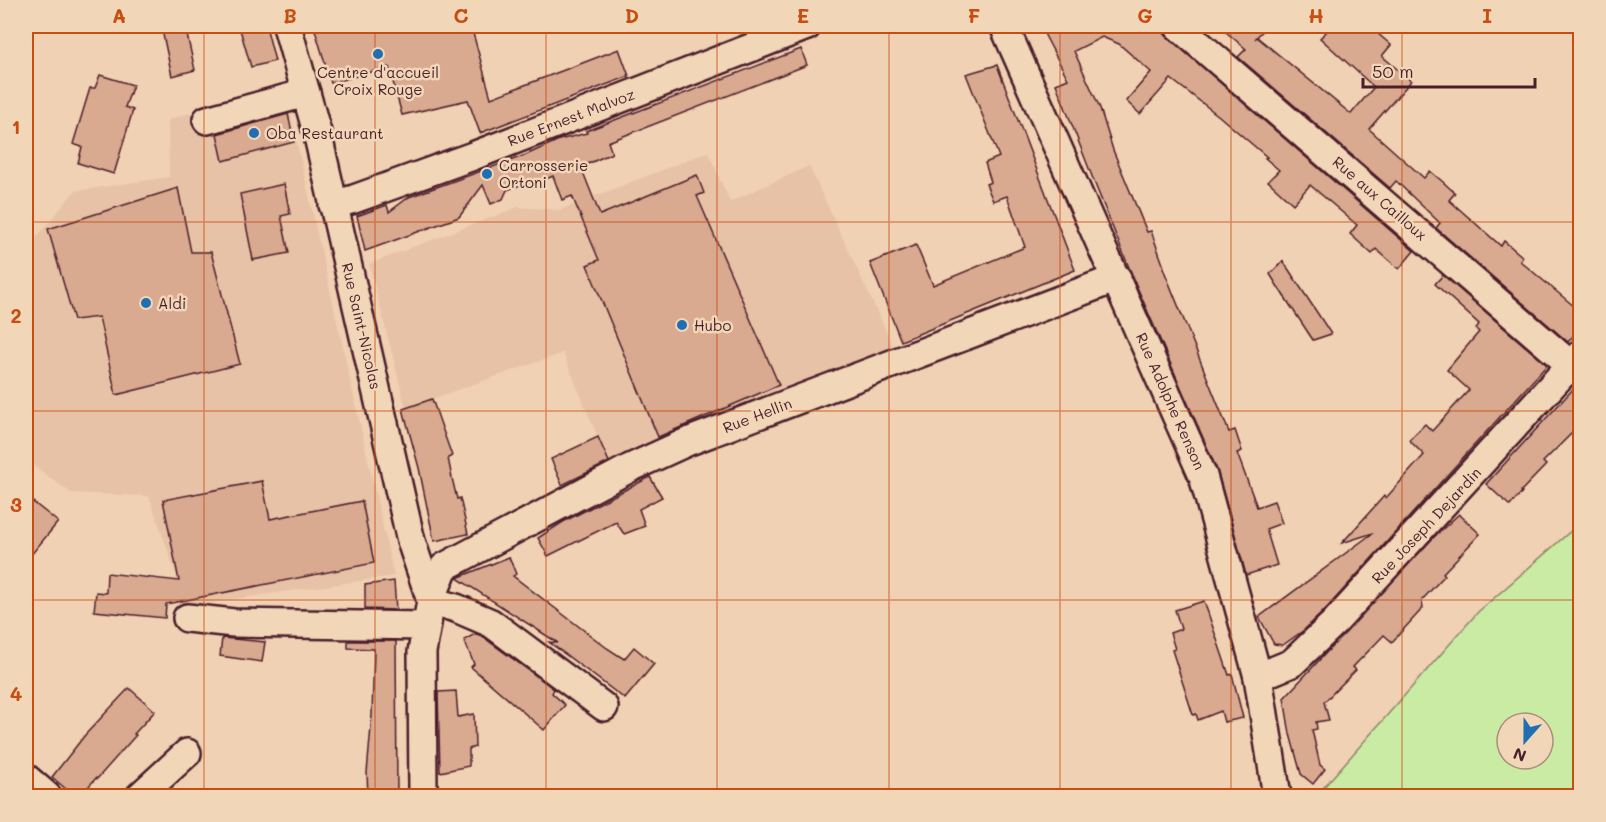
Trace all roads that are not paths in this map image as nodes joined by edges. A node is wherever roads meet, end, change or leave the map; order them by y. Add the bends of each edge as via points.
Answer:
1 (287, 26) edge
2 (807, 26) edge
3 (1004, 26) edge
4 (1178, 26) edge
5 (306, 93) junction
6 (207, 120) dead end
7 (333, 205) junction
8 (1117, 278) junction
9 (1578, 364) edge
10 (428, 614) junction
11 (187, 618) dead end
12 (1258, 677) junction
13 (604, 707) dead end
14 (187, 753) dead end
15 (26, 778) edge
16 (47, 796) edge
17 (140, 796) edge
18 (423, 796) edge
19 (1277, 796) edge

1 - 5 street, Rue Saint-Nicolas
2 - 7 street, Rue Ernest Malvoz via 473,156
3 - 8 street, Rue Adolphe Renson
4 - 9 street, Rue aux Cailloux
5 - 6 street
5 - 7 street, Rue Saint-Nicolas
7 - 10 street, Rue Saint-Nicolas
8 - 10 street, Rue Hellin via 687,442 630,468 444,567
8 - 12 street, Rue Adolphe Renson via 1203,476
9 - 12 street, Rue Joseph Dejardin via 1335,622 1292,663
10 - 11 street via 234,622
10 - 13 street via 456,608 491,623
10 - 18 street, Rue Saint-Nicolas via 422,652
12 - 19 street, Rue Adolphe Renson
14 - 17 street
15 - 16 street

